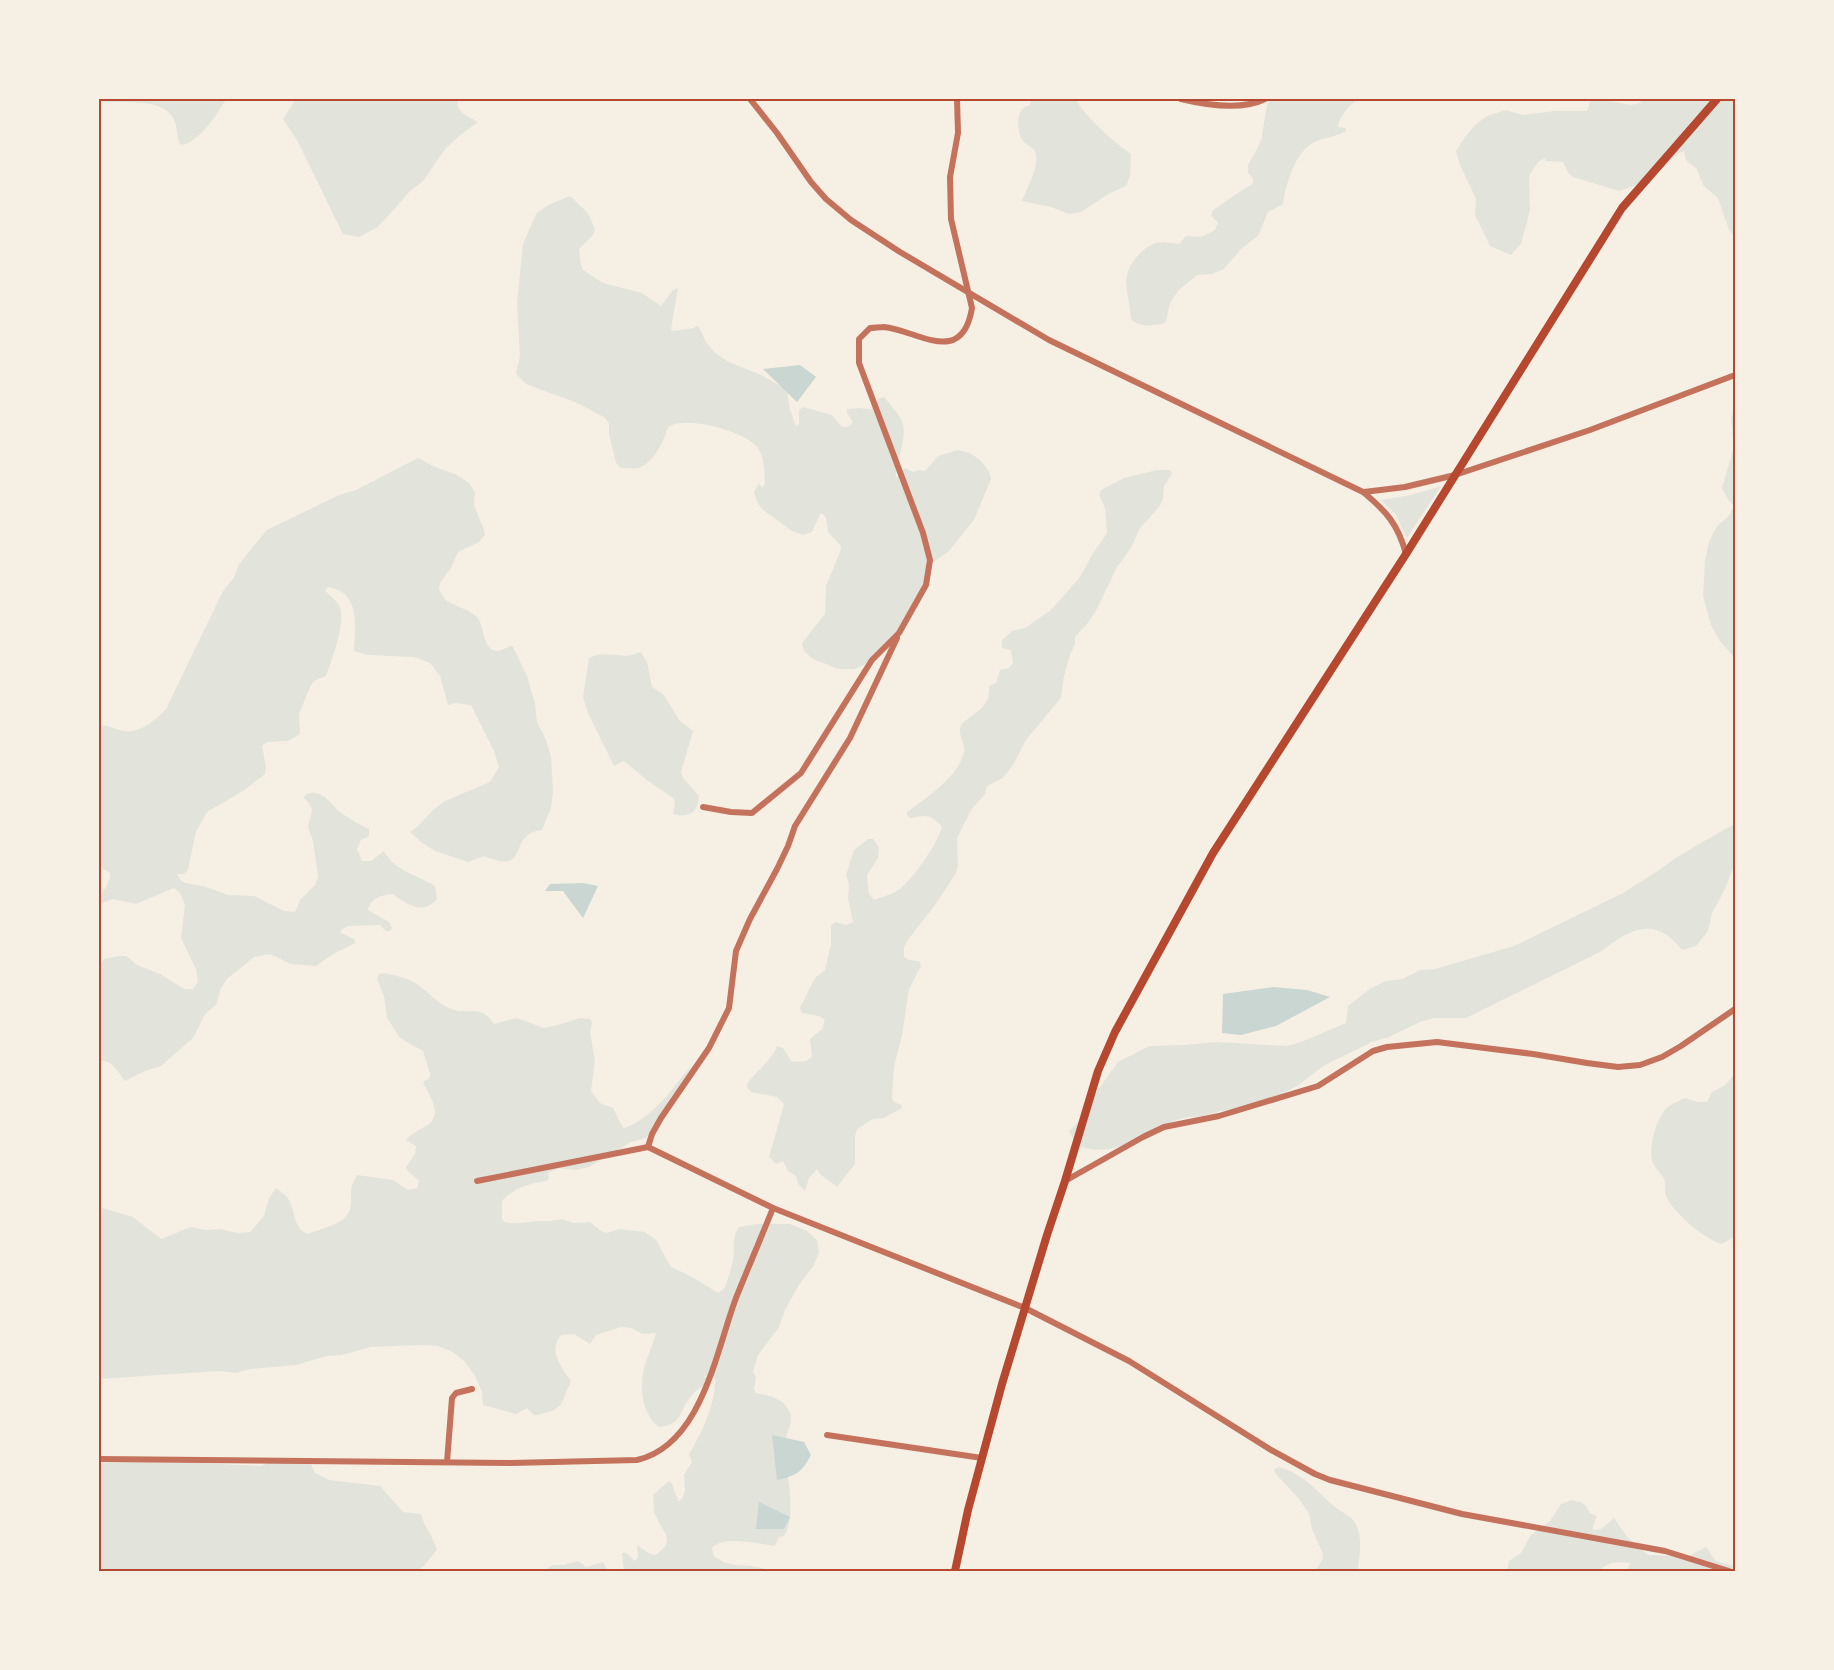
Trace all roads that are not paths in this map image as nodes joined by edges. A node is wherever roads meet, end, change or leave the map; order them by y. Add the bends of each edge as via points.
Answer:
1 (750, 99) edge
2 (957, 99) edge
3 (1181, 99) edge
4 (1265, 99) edge
5 (1717, 99) edge
6 (968, 294) junction
7 (1735, 375) edge
8 (1455, 475) junction
9 (1363, 492) junction
10 (1406, 554) junction
11 (899, 633) junction
12 (703, 807) dead end
13 (1735, 1009) edge
14 (648, 1147) junction
15 (477, 1181) dead end
16 (1065, 1181) junction
17 (773, 1208) junction
18 (1025, 1308) junction
19 (472, 1389) dead end
20 (827, 1435) dead end
21 (982, 1458) junction
22 (99, 1459) edge
23 (447, 1462) junction
24 (956, 1571) edge
25 (1729, 1571) edge

1 - 6 street via 826,199 851,220
2 - 6 street via 958,133 950,177 951,219
3 - 4 street via 1238,105
5 - 8 main road via 1622,208
6 - 9 street via 1049,340
6 - 11 street via 970,320 956,338 931,341 885,327 870,328 859,339 859,363 930,560 926,585
7 - 8 street via 1590,430
8 - 9 street via 1405,488
8 - 10 main road
9 - 10 street via 1393,520
10 - 16 main road via 1213,853 1115,1032 1098,1071
11 - 12 street via 872,660 801,772 752,813
11 - 14 street via 850,738 802,814 750,918 736,951 729,1008 709,1048 661,1118
13 - 16 street via 1681,1046 1640,1065 1618,1067 1437,1042 1387,1047 1373,1051 1309,1089 1220,1116 1164,1127
14 - 15 street
14 - 17 street
16 - 18 main road
17 - 18 street
17 - 23 street via 707,1385 689,1422 667,1445 637,1460
18 - 21 main road
18 - 25 street via 1129,1361 1261,1444 1330,1480 1462,1514 1665,1551
19 - 23 street via 452,1398
20 - 21 street
21 - 24 main road
22 - 23 street

